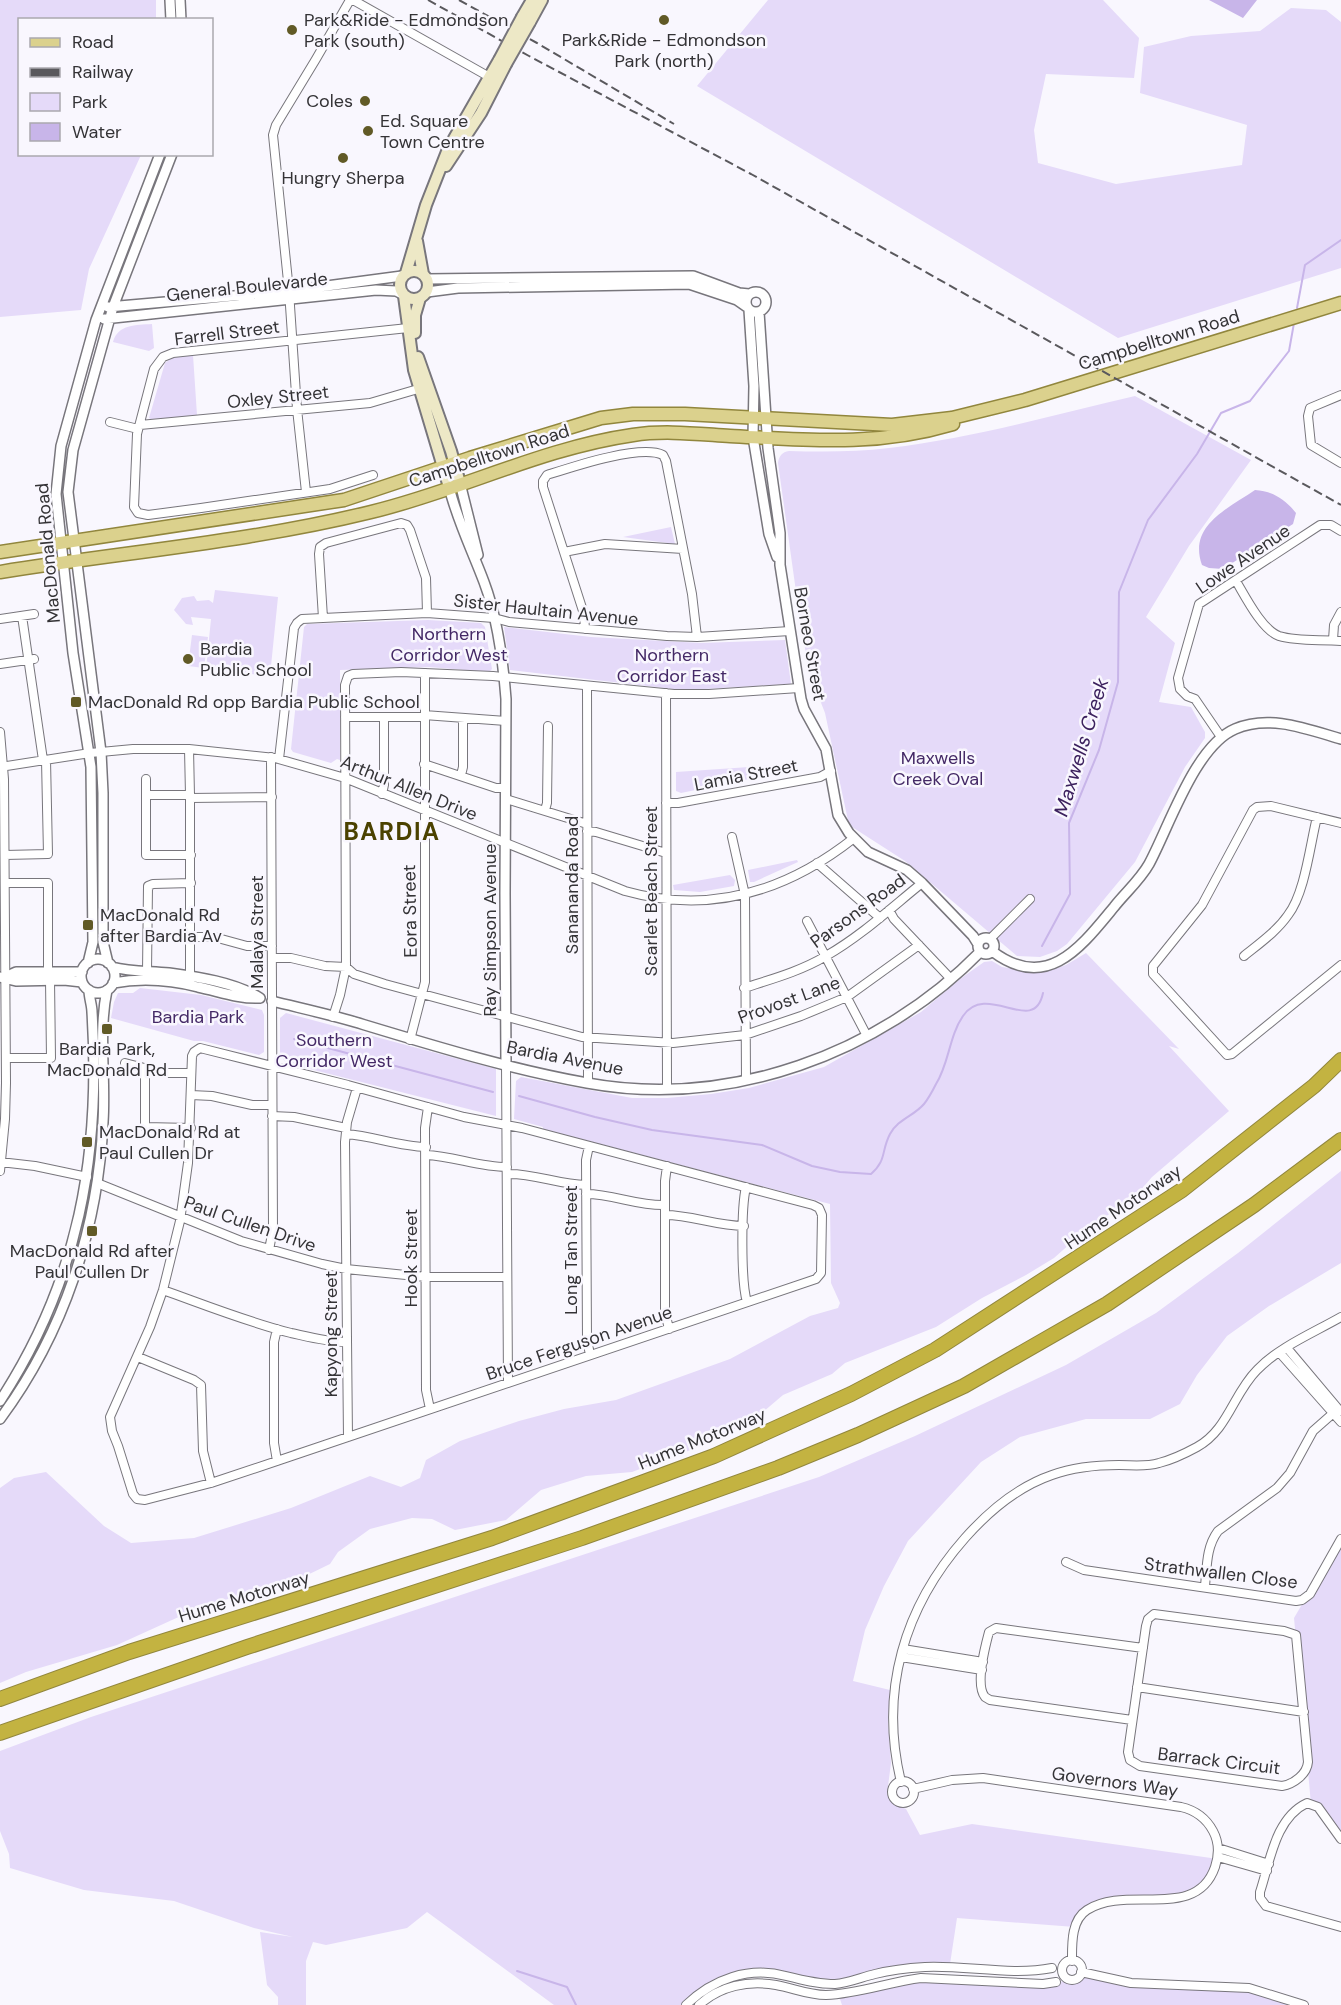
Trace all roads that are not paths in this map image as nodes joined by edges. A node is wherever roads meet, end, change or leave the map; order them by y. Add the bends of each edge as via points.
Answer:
1 (170, 0) edge
2 (180, 0) edge
3 (351, 0) edge
4 (532, 0) edge
5 (542, 0) edge
6 (526, 13) edge
7 (171, 18) edge
8 (181, 18) edge
9 (493, 78) junction
10 (159, 156) edge
11 (171, 156) edge
12 (417, 240) junction
13 (404, 274) junction
14 (425, 276) junction
15 (572, 277) junction
16 (614, 285) junction
17 (750, 294) junction
18 (403, 295) junction
19 (423, 295) junction
20 (289, 296) junction
21 (1340, 303) edge
22 (112, 307) junction
23 (100, 308) junction
24 (748, 308) junction
25 (759, 312) junction
26 (109, 319) junction
27 (96, 320) junction
28 (408, 328) junction
29 (293, 340) junction
30 (418, 357) junction
31 (418, 389) junction
32 (1341, 395) edge
33 (297, 409) junction
34 (990, 410) junction
35 (752, 417) junction
36 (766, 418) junction
37 (110, 422) dead end
38 (139, 427) junction
39 (753, 437) junction
40 (768, 438) junction
41 (1341, 463) edge
42 (449, 465) junction
43 (373, 475) dead end
44 (454, 485) junction
45 (306, 492) junction
46 (1341, 531) edge
47 (75, 542) junction
48 (61, 543) junction
49 (683, 549) junction
50 (0, 552) edge
51 (564, 552) junction
52 (70, 561) junction
53 (780, 565) junction
54 (0, 572) edge
55 (1236, 581) junction
56 (1341, 612) edge
57 (34, 614) dead end
58 (427, 614) junction
59 (22, 616) junction
60 (322, 618) junction
61 (494, 618) junction
62 (0, 619) edge
63 (299, 620) joint
64 (585, 629) junction
65 (790, 631) junction
66 (697, 637) junction
67 (1337, 641) edge
68 (31, 659) junction
69 (0, 664) edge
70 (425, 673) junction
71 (504, 678) junction
72 (587, 686) junction
73 (799, 688) junction
74 (666, 693) junction
75 (424, 716) junction
76 (345, 717) junction
77 (384, 717) junction
78 (463, 718) junction
79 (506, 721) junction
80 (548, 726) dead end
81 (0, 732) edge
82 (1221, 737) junction
83 (1341, 739) edge
84 (189, 748) junction
85 (101, 752) junction
86 (90, 753) junction
87 (275, 758) junction
88 (44, 760) junction
89 (424, 764) junction
90 (2, 767) edge
91 (831, 771) junction
92 (461, 775) junction
93 (345, 778) junction
94 (146, 779) dead end
95 (506, 788) junction
96 (382, 794) junction
97 (146, 795) junction
98 (190, 796) junction
99 (272, 797) junction
100 (506, 799) junction
101 (666, 803) junction
102 (2, 807) edge
103 (545, 810) junction
104 (424, 812) junction
105 (1317, 817) junction
106 (1341, 823) edge
107 (587, 828) junction
108 (732, 837) dead end
109 (854, 838) junction
110 (506, 843) junction
111 (666, 853) junction
112 (5, 855) junction
113 (190, 855) junction
114 (817, 863) junction
115 (587, 876) junction
116 (5, 883) junction
117 (191, 883) junction
118 (922, 883) junction
119 (744, 895) junction
120 (1030, 899) dead end
121 (666, 900) junction
122 (2, 903) edge
123 (889, 910) junction
124 (880, 918) junction
125 (807, 921) dead end
126 (190, 937) junction
127 (990, 939) junction
128 (919, 945) junction
129 (272, 946) junction
130 (979, 948) junction
131 (992, 951) junction
132 (826, 956) junction
133 (1244, 956) dead end
134 (272, 958) junction
135 (88, 963) junction
136 (110, 965) junction
137 (1341, 965) edge
138 (346, 966) junction
139 (82, 972) junction
140 (147, 972) junction
141 (49, 976) junction
142 (3, 977) edge
143 (950, 978) junction
144 (190, 981) junction
145 (86, 986) junction
146 (110, 986) junction
147 (744, 988) junction
148 (422, 994) junction
149 (847, 997) junction
150 (260, 998) joint
151 (272, 1001) junction
152 (333, 1017) junction
153 (506, 1017) junction
154 (745, 1035) junction
155 (867, 1036) junction
156 (588, 1037) junction
157 (410, 1040) junction
158 (666, 1043) junction
159 (6, 1058) junction
160 (1341, 1060) edge
161 (125, 1064) dead end
162 (506, 1064) junction
163 (272, 1066) junction
164 (145, 1068) junction
165 (191, 1073) junction
166 (746, 1080) junction
167 (3, 1083) edge
168 (588, 1083) junction
169 (357, 1088) junction
170 (667, 1089) junction
171 (191, 1095) junction
172 (272, 1105) junction
173 (428, 1107) junction
174 (272, 1116) junction
175 (507, 1125) junction
176 (191, 1128) junction
177 (346, 1131) junction
178 (1341, 1140) edge
179 (589, 1146) junction
180 (426, 1151) junction
181 (0, 1165) edge
182 (667, 1166) junction
183 (507, 1171) junction
184 (87, 1178) junction
185 (97, 1183) junction
186 (586, 1185) junction
187 (746, 1187) junction
188 (586, 1194) junction
189 (665, 1206) junction
190 (664, 1215) junction
191 (181, 1216) junction
192 (744, 1226) junction
193 (269, 1250) junction
194 (346, 1269) junction
195 (426, 1277) junction
196 (506, 1277) junction
197 (163, 1290) junction
198 (747, 1302) junction
199 (1341, 1317) edge
200 (277, 1329) junction
201 (669, 1329) junction
202 (346, 1342) junction
203 (1283, 1350) junction
204 (590, 1355) junction
205 (138, 1357) junction
206 (508, 1383) junction
207 (0, 1401) edge
208 (430, 1409) junction
209 (1337, 1411) edge
210 (0, 1419) edge
211 (1341, 1422) edge
212 (348, 1437) junction
213 (277, 1461) junction
214 (211, 1483) junction
215 (1341, 1539) edge
216 (1066, 1562) dead end
217 (1205, 1586) junction
218 (1143, 1648) junction
219 (902, 1653) junction
220 (982, 1666) junction
221 (1137, 1687) junction
222 (0, 1699) edge
223 (1304, 1712) junction
224 (1132, 1720) junction
225 (0, 1733) edge
226 (901, 1782) junction
227 (913, 1789) junction
228 (1341, 1839) edge
229 (1218, 1852) junction
230 (1268, 1867) junction
231 (1341, 1927) edge
232 (1072, 1961) junction
233 (1052, 1968) dead end
234 (1081, 1972) junction
235 (1056, 1982) dead end
236 (686, 2005) edge
237 (699, 2005) edge
238 (1304, 2005) edge

1 - 7 street
2 - 8 street
3 - 9 street
3 - 20 street via 273,131
4 - 6 main road
5 - 6 main road
6 - 9 main road, bridge
9 - 12 main road via 448,149
10 - 23 street, MacDonald Road
11 - 22 street, MacDonald Road
12 - 13 main road
12 - 14 main road
13 - 14 main road via 414,270
13 - 18 main road via 399,285
13 - 20 street
14 - 15 street
14 - 19 main road
15 - 16 street via 612,279
15 - 17 street via 693,276
16 - 19 street via 458,288
16 - 24 street via 689,284 737,300
17 - 24 street via 746,300
17 - 25 street via 765,297 766,304
18 - 19 main road via 412,299
18 - 20 street, General Boulevarde via 376,290
18 - 28 main road
19 - 30 main road via 414,327
20 - 22 street via 233,296
20 - 26 street, General Boulevarde
20 - 29 street
21 - 34 main road, Campbelltown Road
22 - 23 street
22 - 26 street, MacDonald Road
23 - 27 street, MacDonald Road
24 - 25 street
24 - 35 street, Borneo Street via 754,386
25 - 36 street, Borneo Street
26 - 27 street, General Boulevarde
26 - 47 street, MacDonald Road via 70,466 68,492
27 - 48 street, MacDonald Road via 58,466 56,494
28 - 29 street, Farrell Street
28 - 31 main road
29 - 33 street
29 - 38 street, Farrell Street via 163,357 154,369
30 - 31 main road via 422,383
30 - 42 main road
31 - 33 street, Oxley Street via 370,403
31 - 42 main road
32 - 41 street via 1310,408 1308,416 1311,445
33 - 38 street, Oxley Street
33 - 45 street
34 - 36 main road, Campbelltown Road via 892,425
34 - 40 main road, Campbelltown Road via 923,433 885,439 836,442
35 - 36 main road, Campbelltown Road
35 - 39 street, Borneo Street
35 - 42 main road, Campbelltown Road via 656,414 601,418
36 - 40 street, Borneo Street
37 - 38 street, Oxley Street
38 - 45 street, Farrell Street via 134,501 138,513
39 - 40 main road, Campbelltown Road
39 - 44 main road, Campbelltown Road via 634,434 579,445
39 - 53 street, Borneo Street via 769,534
40 - 53 street, Borneo Street via 780,532
42 - 44 main road
42 - 47 main road, Campbelltown Road via 344,500
43 - 45 street, Farrell Street
44 - 52 main road, Campbelltown Road via 317,525
44 - 61 street, Ray Simpson Avenue
46 - 55 street, Lowe Avenue via 1331,525 1320,525
47 - 48 main road, Campbelltown Road
47 - 52 street, MacDonald Road
48 - 50 main road, Campbelltown Road
48 - 52 street, MacDonald Road
49 - 51 street via 605,544
49 - 51 street via 665,458 651,452 592,461 545,477 543,487
49 - 66 street
51 - 64 street
52 - 54 main road, Campbelltown Road
52 - 85 street, MacDonald Road
52 - 86 street, MacDonald Road via 77,681
53 - 65 street, Borneo Street
55 - 67 street via 1266,627 1278,636
55 - 82 street, Lowe Avenue via 1199,604 1178,678 1180,689 1195,699
56 - 67 street via 1334,625
57 - 59 street
58 - 60 street, Sister Haultain Avenue
58 - 60 street via 425,572 410,530 401,523 320,547
58 - 61 street, Sister Haultain Avenue
59 - 62 street
59 - 68 street
60 - 63 street, Sister Haultain Avenue
61 - 64 street, Sister Haultain Avenue
61 - 71 street, Ray Simpson Avenue
63 - 87 street, Malaya Street via 294,628
64 - 66 street, Sister Haultain Avenue
65 - 66 street, Sister Haultain Avenue
65 - 73 street, Borneo Street
68 - 69 street
68 - 88 street
70 - 71 street
70 - 75 street, Eora Street
70 - 76 street via 351,675 345,685
71 - 72 street
71 - 79 street, Ray Simpson Avenue
72 - 74 street
72 - 107 street, Sanananda Road
73 - 74 street
73 - 91 street, Borneo Street via 804,710 826,749
74 - 101 street, Scarlet Beach Street
75 - 77 street
75 - 78 street
75 - 89 street, Eora Street
76 - 77 street
76 - 93 street
77 - 96 street
78 - 79 street
78 - 92 street
79 - 95 street, Ray Simpson Avenue
80 - 103 street
81 - 90 street
82 - 83 street via 1248,724 1263,722 1287,724
82 - 131 street via 1198,766 1147,867 1075,952 1056,963 1035,967 1008,962
84 - 85 street, Arthur Allen Drive
84 - 87 street, Arthur Allen Drive
84 - 98 street
85 - 86 street, Arthur Allen Drive
85 - 136 street, MacDonald Road via 103,929
86 - 88 street, Arthur Allen Drive
86 - 135 street, MacDonald Road via 93,942
87 - 93 street, Arthur Allen Drive
87 - 99 street, Malaya Street
88 - 90 street, Arthur Allen Drive
88 - 112 street via 48,854
89 - 92 street
89 - 104 street, Eora Street
90 - 102 street
91 - 101 street, Lamia Street via 820,777
91 - 109 street, Borneo Street via 837,815
92 - 95 street
93 - 96 street, Arthur Allen Drive
93 - 138 street
94 - 97 street
95 - 100 street, Ray Simpson Avenue
96 - 104 street, Arthur Allen Drive
97 - 98 street
97 - 113 street via 146,855
98 - 99 street
98 - 113 street
99 - 129 street, Malaya Street
100 - 103 street
100 - 110 street, Ray Simpson Avenue
101 - 111 street, Scarlet Beach Street
102 - 112 street
103 - 107 street
104 - 110 street, Arthur Allen Drive
104 - 148 street, Eora Street
105 - 106 street
105 - 133 street via 1293,909 1281,925
105 - 137 street via 1263,805 1253,810 1202,905 1154,966 1153,974 1227,1055
107 - 111 street
107 - 115 street, Sanananda Road
108 - 119 street
109 - 114 street, Arthur Allen Drive
109 - 118 street, Borneo Street via 868,852 902,867
110 - 115 street, Arthur Allen Drive
110 - 153 street, Ray Simpson Avenue
111 - 121 street, Scarlet Beach Street
112 - 116 street
113 - 117 street
114 - 119 street, Arthur Allen Drive via 786,881
114 - 124 street
115 - 121 street, Arthur Allen Drive via 625,891
115 - 156 street, Sanananda Road
116 - 122 street
116 - 141 street via 48,883
117 - 126 street
117 - 140 street via 148,886
118 - 123 street, Parsons Road
118 - 130 street, Borneo Street via 973,936
119 - 121 street, Arthur Allen Drive via 705,901
119 - 147 street
120 - 127 street
121 - 158 street, Scarlet Beach Street
122 - 142 street
123 - 124 street, Parsons Road
123 - 128 street
124 - 132 street, Parsons Road
125 - 132 street
126 - 129 street
126 - 144 street
127 - 130 street via 982,939
127 - 131 street via 994,943
128 - 143 street
128 - 149 street, Provost Lane
129 - 134 street, Malaya Street
130 - 131 street via 987,954
130 - 143 street, Bardia Avenue
132 - 147 street, Parsons Road
132 - 149 street
134 - 138 street, Provost Lane
134 - 151 street, Malaya Street
135 - 136 street via 98,959
135 - 139 street
136 - 140 street, Bardia Avenue via 130,972
136 - 146 street via 114,972
138 - 148 street, Provost Lane via 354,974
138 - 152 street
139 - 141 street
139 - 145 street
140 - 144 street, Bardia Avenue
141 - 142 street via 16,981
141 - 145 street
141 - 159 street via 51,1058
142 - 159 street
143 - 155 street, Bardia Avenue via 900,1017
144 - 146 street, Bardia Avenue via 138,980
144 - 150 street, Bardia Avenue via 248,991
145 - 146 street via 98,993
145 - 184 street via 92,1011 93,1089
146 - 185 street via 104,1010 104,1121
147 - 154 street
148 - 153 street, Provost Lane
148 - 157 street, Eora Street
149 - 154 street, Provost Lane
149 - 155 street
150 - 151 street, Bardia Avenue
151 - 152 street, Bardia Avenue
151 - 163 street, Malaya Street
152 - 157 street, Bardia Avenue
153 - 156 street, Provost Lane
153 - 162 street, Ray Simpson Avenue
154 - 158 street, Provost Lane
154 - 166 street
155 - 166 street, Bardia Avenue via 810,1062
156 - 158 street, Provost Lane
156 - 168 street, Sanananda Road
157 - 162 street, Bardia Avenue
158 - 170 street, Scarlet Beach Street
159 - 167 street
160 - 222 highway, Hume Motorway via 1314,1086 1182,1190 935,1350 841,1398 714,1456 492,1538 129,1652
161 - 164 street
162 - 168 street, Bardia Avenue
162 - 175 street, Ray Simpson Avenue
163 - 165 street, Bruce Ferguson Avenue via 200,1048 192,1056
163 - 169 street, Bruce Ferguson Avenue
163 - 172 street, Malaya Street
164 - 165 street
164 - 176 street via 145,1128
165 - 171 street, Bruce Ferguson Avenue
166 - 170 street, Bardia Avenue
167 - 181 street via 5,1119
168 - 170 street, Bardia Avenue
169 - 173 street, Bruce Ferguson Avenue
169 - 177 street, Kapyong Street
171 - 172 street
171 - 176 street, Bruce Ferguson Avenue
172 - 174 street, Malaya Street
173 - 175 street, Bruce Ferguson Avenue
173 - 180 street, Hook Street
174 - 177 street via 294,1117
174 - 193 street, Malaya Street via 273,1229
175 - 179 street, Bruce Ferguson Avenue
175 - 183 street, Ray Simpson Avenue
176 - 191 street, Bruce Ferguson Avenue
177 - 180 street
177 - 194 street, Kapyong Street
178 - 225 highway via 1254,1205 1107,1304 964,1386 858,1435 582,1538
179 - 182 street, Bruce Ferguson Avenue
179 - 186 street, Long Tan Street
180 - 183 street
180 - 195 street, Hook Street
181 - 184 street via 57,1170
182 - 187 street, Bruce Ferguson Avenue
182 - 189 street
183 - 186 street
183 - 196 street, Ray Simpson Avenue
184 - 207 street via 73,1245 51,1308
185 - 191 street, Paul Cullen Drive
185 - 210 street via 84,1246 59,1316 31,1372
186 - 188 street, Long Tan Street
187 - 192 street
187 - 198 street, Bruce Ferguson Avenue via 816,1206 822,1212 823,1266 816,1279
188 - 189 street
188 - 204 street, Long Tan Street
189 - 190 street
190 - 192 street
190 - 201 street via 665,1312
191 - 193 street, Paul Cullen Drive
191 - 197 street, Bruce Ferguson Avenue
192 - 198 street
193 - 194 street, Paul Cullen Drive
194 - 195 street, Paul Cullen Drive
194 - 202 street, Kapyong Street
195 - 196 street, Paul Cullen Drive
195 - 208 street, Hook Street via 426,1390
196 - 206 street, Ray Simpson Avenue
197 - 200 street
197 - 205 street, Bruce Ferguson Avenue
198 - 201 street, Bruce Ferguson Avenue
199 - 203 street
200 - 202 street
200 - 213 street
201 - 204 street, Bruce Ferguson Avenue
202 - 212 street, Kapyong Street
203 - 209 street
203 - 219 street via 1246,1381 1219,1429 1196,1448 1160,1463 1070,1469 1028,1485 996,1506 937,1572 915,1612
204 - 206 street, Bruce Ferguson Avenue
205 - 214 street via 201,1385 202,1440
205 - 214 street, Bruce Ferguson Avenue via 110,1417 134,1497 145,1500
206 - 208 street, Bruce Ferguson Avenue
208 - 212 street, Bruce Ferguson Avenue
209 - 211 street
209 - 217 street via 1313,1431 1277,1488 1214,1536
212 - 213 street, Bruce Ferguson Avenue
213 - 214 street, Bruce Ferguson Avenue
215 - 217 street, Strathwallen Close via 1310,1594 1302,1600
216 - 217 street, Strathwallen Close via 1084,1570
218 - 220 street via 996,1628 989,1632
218 - 221 street, Barrack Circuit
218 - 223 street, Barrack Circuit via 1148,1621 1157,1613 1291,1632 1298,1640
219 - 220 street
219 - 226 street via 894,1700 894,1736
220 - 224 street via 982,1693 990,1700
221 - 223 street
221 - 224 street, Barrack Circuit
223 - 224 street, Barrack Circuit via 1307,1769 1282,1786 1136,1764 1128,1754
226 - 227 street
226 - 227 street via 893,1791 898,1802 909,1801
227 - 229 street, Governors Way via 983,1778 1180,1807 1205,1821 1216,1837
228 - 230 street via 1318,1807 1307,1803 1284,1821
229 - 230 street
229 - 232 street via 1208,1882 1195,1893 1176,1899 1119,1900 1085,1911 1072,1937
230 - 231 street via 1260,1898 1266,1906
232 - 234 street via 1080,1965
232 - 234 street via 1063,1965 1064,1976 1073,1980
233 - 236 street via 911,1968 836,1984 751,1973 712,1985
234 - 238 street via 1131,1983 1249,1988
235 - 237 street via 921,1978 824,1995 746,1983 722,1990

